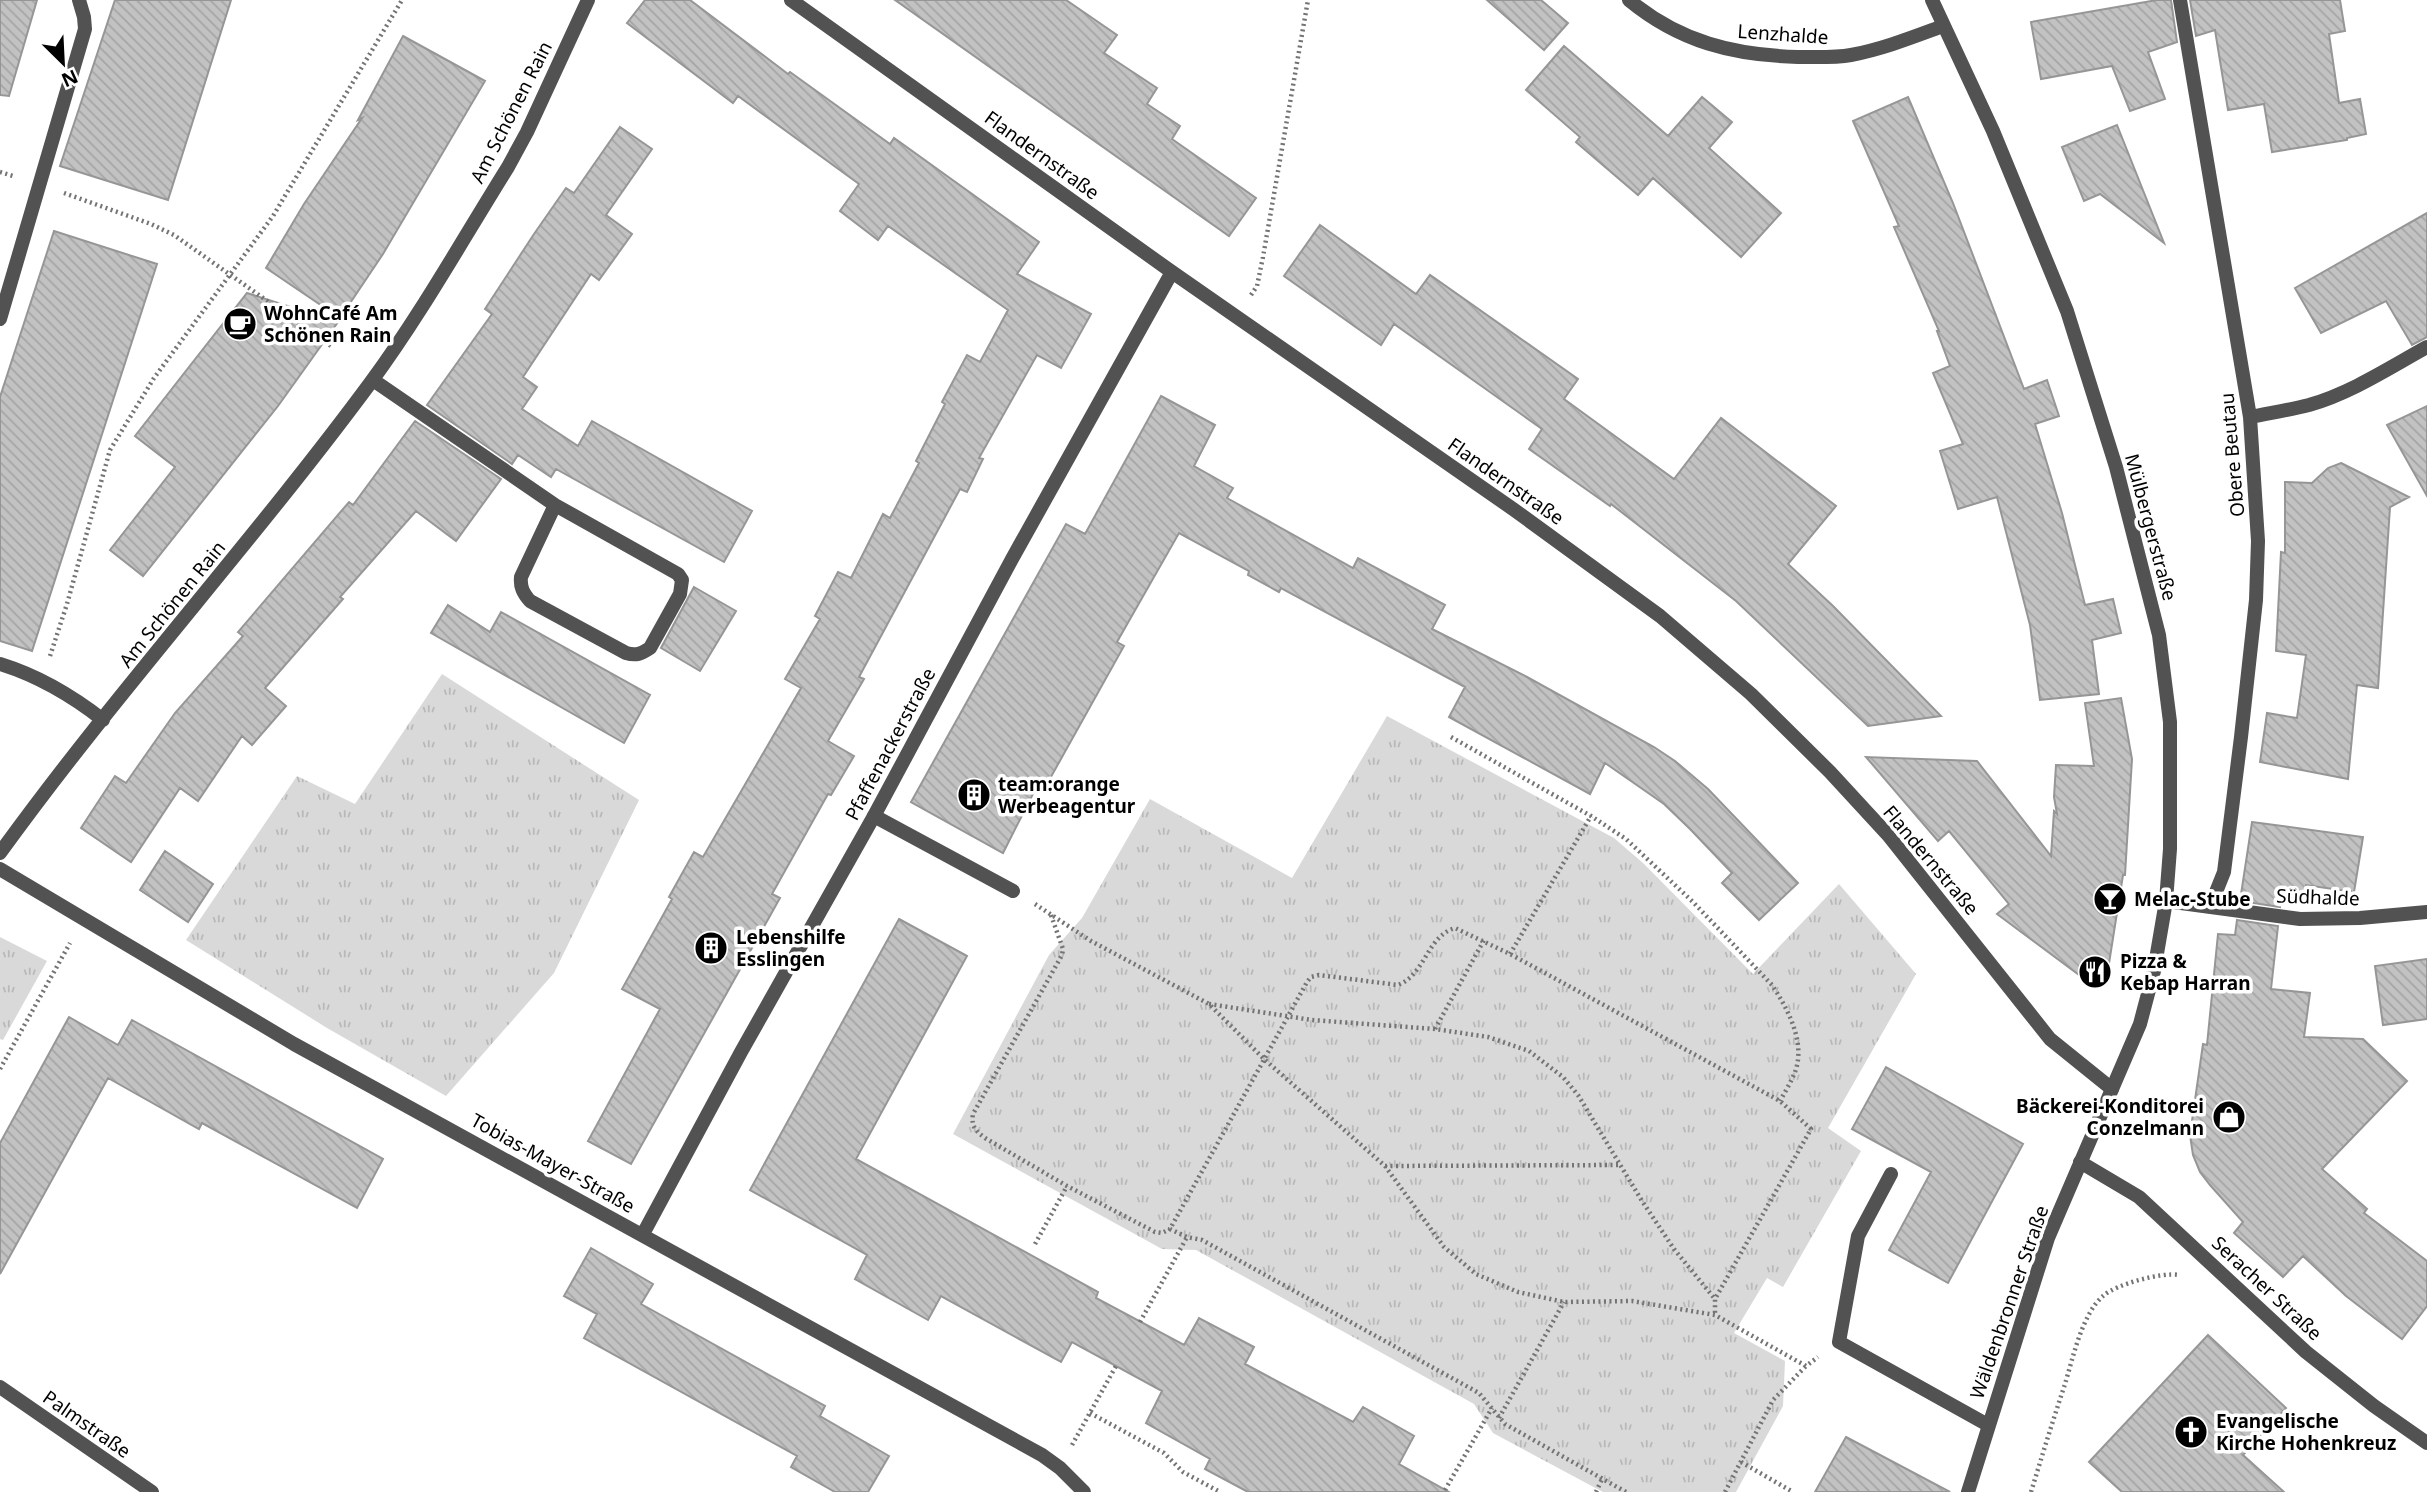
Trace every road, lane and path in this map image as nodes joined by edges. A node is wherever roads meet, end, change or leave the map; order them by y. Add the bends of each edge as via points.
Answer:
1 (79, 0) edge
2 (402, 0) edge
3 (589, 0) edge
4 (791, 0) edge
5 (1308, 0) edge
6 (1629, 0) edge
7 (1931, 0) edge
8 (2180, 0) edge
9 (1943, 26) junction
10 (40, 184) junction
11 (1172, 272) junction
12 (231, 274) junction
13 (1237, 316) junction
14 (0, 319) edge
15 (331, 346) dead end
16 (2427, 347) edge
17 (373, 380) junction
18 (2250, 417) junction
19 (555, 505) junction
20 (0, 664) edge
21 (41, 680) junction
22 (103, 720) junction
23 (1451, 737) dead end
24 (874, 816) junction
25 (1591, 816) junction
26 (0, 853) edge
27 (0, 869) edge
28 (1013, 891) joint
29 (2166, 901) junction
30 (2210, 907) junction
31 (2427, 912) edge
32 (1050, 914) junction
33 (84, 918) junction
34 (1484, 940) junction
35 (1510, 954) junction
36 (1209, 1004) junction
37 (1288, 1017) junction
38 (1435, 1030) junction
39 (1264, 1059) junction
40 (0, 1069) edge
41 (2112, 1089) junction
42 (1780, 1101) junction
43 (2080, 1162) junction
44 (1620, 1165) junction
45 (1385, 1166) junction
46 (1891, 1174) dead end
47 (1067, 1186) junction
48 (1170, 1229) junction
49 (643, 1234) junction
50 (1187, 1237) junction
51 (1035, 1244) dead end
52 (2198, 1251) junction
53 (1715, 1299) junction
54 (1564, 1302) junction
55 (1715, 1315) junction
56 (1140, 1322) dead end
57 (1839, 1342) junction
58 (1116, 1366) dead end
59 (1806, 1366) junction
60 (0, 1387) edge
61 (1492, 1408) junction
62 (1090, 1413) junction
63 (1499, 1419) junction
64 (1988, 1425) junction
65 (2427, 1443) edge
66 (1741, 1462) junction
67 (1060, 1468) junction
68 (1602, 1479) junction
69 (1078, 1490) edge
70 (1445, 1490) dead end
71 (152, 1492) edge
72 (1220, 1492) edge
73 (1595, 1492) edge
74 (1626, 1492) edge
75 (1725, 1492) edge
76 (1793, 1492) edge
77 (1968, 1492) edge
78 (2031, 1492) edge

1 - 10 street via 85,29
2 - 12 path via 298,177
3 - 17 street, Am Schönen Rain via 508,167
4 - 11 street, Flandernstraße
5 - 13 path via 1256,286
6 - 9 street, Lenzhalde via 1691,39 1714,47 1786,57 1848,55
7 - 9 street, Mülbergerstraße
8 - 18 street, Obere Beutau
9 - 29 street, Mülbergerstraße via 2023,201 2067,311 2148,585 2170,722
10 - 12 path via 151,224
10 - 14 street
11 - 13 street, Flandernstraße
11 - 24 street, Pfaffenackerstraße
12 - 15 path
12 - 21 path via 154,378 110,450
13 - 41 street, Flandernstraße via 1661,616 1751,694 1888,835 2050,1039
16 - 18 street via 2331,397
17 - 19 street
17 - 22 street, Am Schönen Rain
18 - 30 street, Obere Beutau via 2258,541 2256,600 2224,872
19 - 19 street via 682,580 680,594 643,653 626,653 524,595 521,577
20 - 21 street
21 - 22 street
22 - 26 street, Am Schönen Rain
23 - 25 path
24 - 28 street
24 - 49 street, Pfaffenackerstraße
25 - 35 path
25 - 42 path via 1655,866 1777,992 1798,1043 1795,1072
27 - 33 street, Tobias-Mayer-Straße
28 - 32 path
29 - 30 street, Südhalde
29 - 41 street, Mülbergerstraße via 2148,1001
30 - 31 street, Südhalde via 2300,919
32 - 36 path
32 - 47 path via 1062,954 972,1123 985,1138
33 - 40 path
33 - 49 street, Tobias-Mayer-Straße via 294,1044
34 - 35 path
34 - 37 path via 1455,928 1449,930 1413,976 1398,985 1311,977
34 - 38 path
35 - 42 path
36 - 37 path
36 - 39 path
37 - 38 path
37 - 39 path
38 - 44 path via 1509,1043 1546,1063 1592,1114
39 - 45 path
39 - 48 path
41 - 43 street, Wäldenbronner Straße
42 - 53 path via 1811,1129
43 - 52 street, Seracher Straße via 2139,1197
43 - 64 street, Wäldenbronner Straße via 2035,1273
44 - 45 path
44 - 53 path via 1674,1250
45 - 54 path via 1431,1231 1460,1262 1495,1284
46 - 57 street via 1858,1236
47 - 48 path via 1155,1232
47 - 51 path
48 - 50 path
49 - 67 street, Tobias-Mayer-Straße
50 - 56 path
50 - 61 path via 1202,1240 1479,1393
52 - 65 street, Seracher Straße via 2306,1352
52 - 78 path via 2188,1276 2162,1275 2115,1289 2096,1304 2081,1334
53 - 55 path
54 - 55 path via 1632,1301
54 - 63 path
55 - 59 path
57 - 59 path
57 - 64 street
58 - 62 path
59 - 66 path via 1773,1400
60 - 71 street, Palmstraße
61 - 63 path
61 - 70 path
62 - 67 path
62 - 72 path via 1164,1453 1183,1472
63 - 68 path
64 - 77 street, Wäldenbronner Straße
66 - 75 path
66 - 76 path
67 - 69 street, Tobias-Mayer-Straße
68 - 73 path
68 - 74 path

